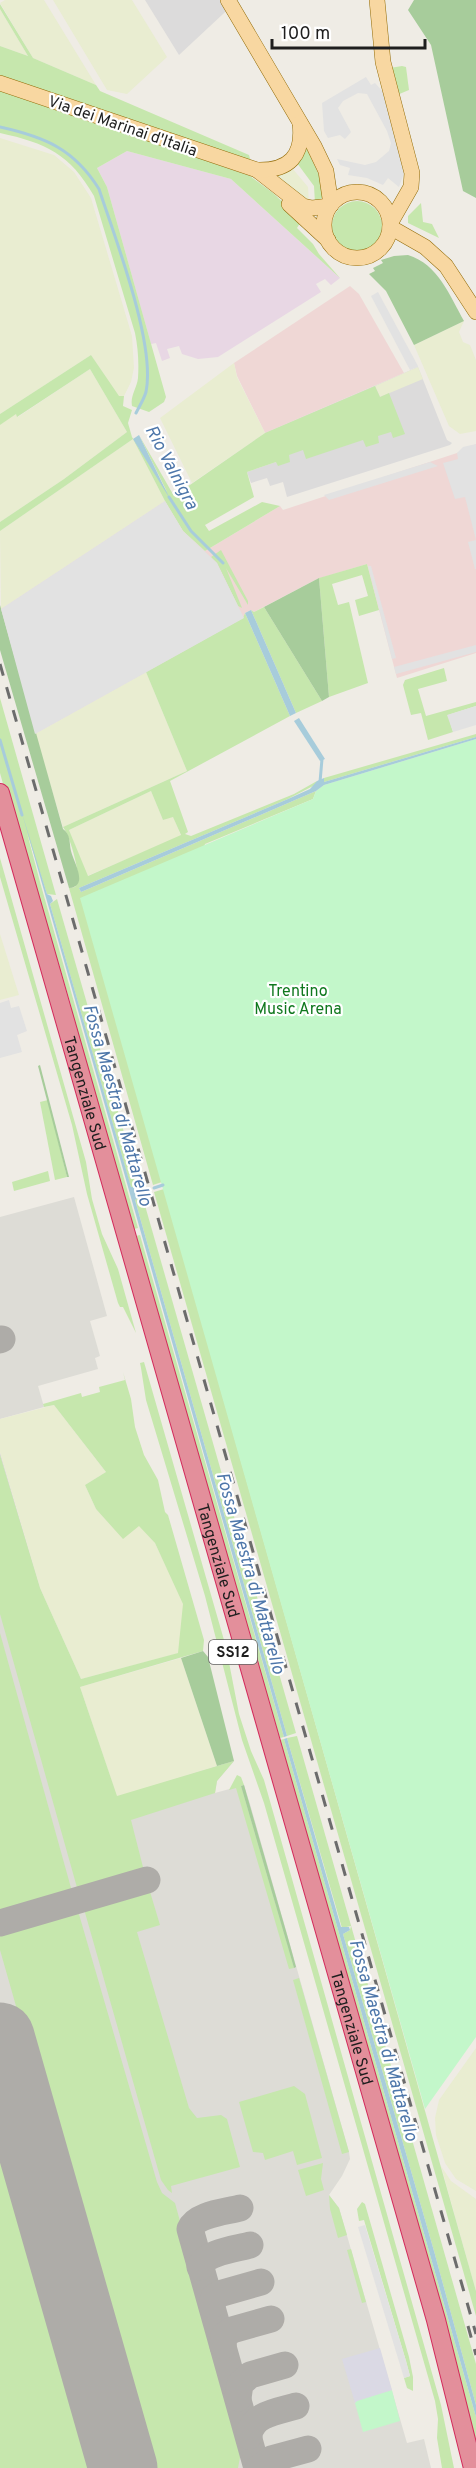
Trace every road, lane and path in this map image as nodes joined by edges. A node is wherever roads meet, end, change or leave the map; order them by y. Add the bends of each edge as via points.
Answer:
1 (228, 0) edge
2 (377, 0) edge
3 (0, 83) edge
4 (299, 120) junction
5 (251, 169) junction
6 (326, 171) junction
7 (411, 187) junction
8 (354, 192) junction
9 (379, 199) junction
10 (331, 206) junction
11 (390, 224) junction
12 (328, 240) junction
13 (425, 247) junction
14 (376, 252) junction
15 (476, 312) edge
16 (0, 793) edge
17 (0, 837) edge
18 (461, 2468) edge
19 (473, 2468) edge

1 - 4 main road
2 - 7 main road via 383,62 412,173
3 - 5 main road, Via dei Marinai d'Italia
4 - 5 main road via 300,146 291,162 278,169
4 - 6 main road
5 - 10 main road, Via dei Marinai d'Italia via 303,206
5 - 12 main road, Via dei Marinai d'Italia
6 - 8 main road via 344,190
6 - 10 main road
7 - 9 main road via 396,198
7 - 11 main road
8 - 9 main road
8 - 10 main road
9 - 11 main road
10 - 12 main road via 325,218
11 - 13 main road
11 - 14 main road via 385,243
12 - 14 main road via 336,250 352,257
13 - 14 main road via 399,244
13 - 15 main road via 446,266
16 - 19 highway, Tangenziale Sud / SS12 via 430,2297
17 - 18 highway, Tangenziale Sud / SS12 via 423,2321

